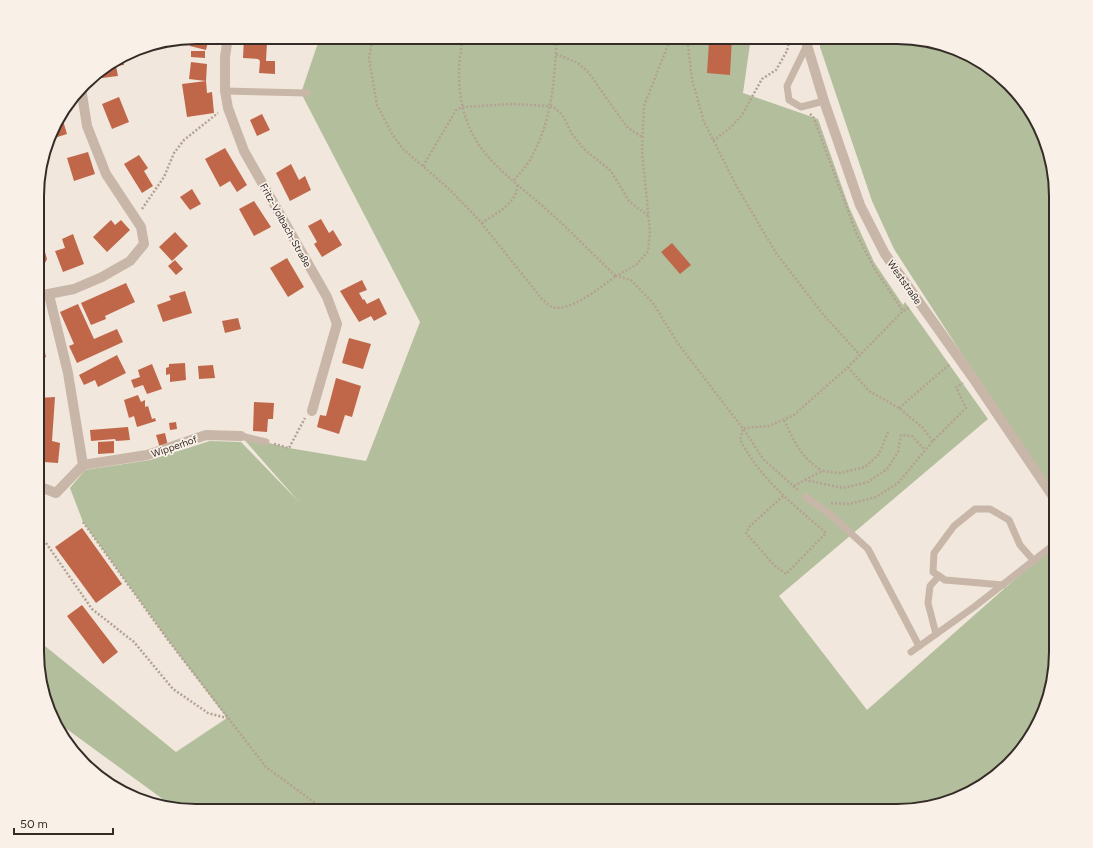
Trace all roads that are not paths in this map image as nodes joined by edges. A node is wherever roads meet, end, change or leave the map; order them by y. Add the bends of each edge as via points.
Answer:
1 (227, 44) edge
2 (806, 44) edge
3 (808, 44) edge
4 (225, 91) junction
5 (307, 93) dead end
6 (82, 96) edge
7 (824, 101) junction
8 (44, 295) edge
9 (49, 295) junction
10 (312, 411) road end
11 (241, 436) joint
12 (266, 442) road end
13 (83, 465) junction
14 (44, 488) edge
15 (1049, 492) edge
16 (806, 496) road end
17 (1049, 549) edge
18 (1034, 561) junction
19 (938, 576) junction
20 (1003, 585) junction
21 (936, 634) junction
22 (919, 646) junction
23 (911, 652) dead end

1 - 4 street, Fritz-Volbach-Straße
2 - 7 lane via 787,86 789,100 801,107
3 - 7 street, Weststraße
4 - 5 lane
4 - 10 street, Fritz-Volbach-Straße via 228,108 244,151 327,297 337,324
6 - 9 street via 87,126 106,174 141,227 144,244 130,261 102,277 74,289
7 - 15 street, Weststraße via 860,205 885,254
8 - 9 street
9 - 13 street via 68,373
11 - 12 lane, Wipperhof
11 - 13 street, Wipperhof via 206,435 147,455
13 - 14 street via 56,493
16 - 22 lane via 868,549
17 - 18 lane
18 - 19 lane via 1020,546 1009,520 990,509 975,509 954,526 934,553 933,572
18 - 20 lane
19 - 20 lane via 944,580
19 - 21 lane via 930,586 928,604
20 - 21 lane
21 - 22 lane
22 - 23 lane

